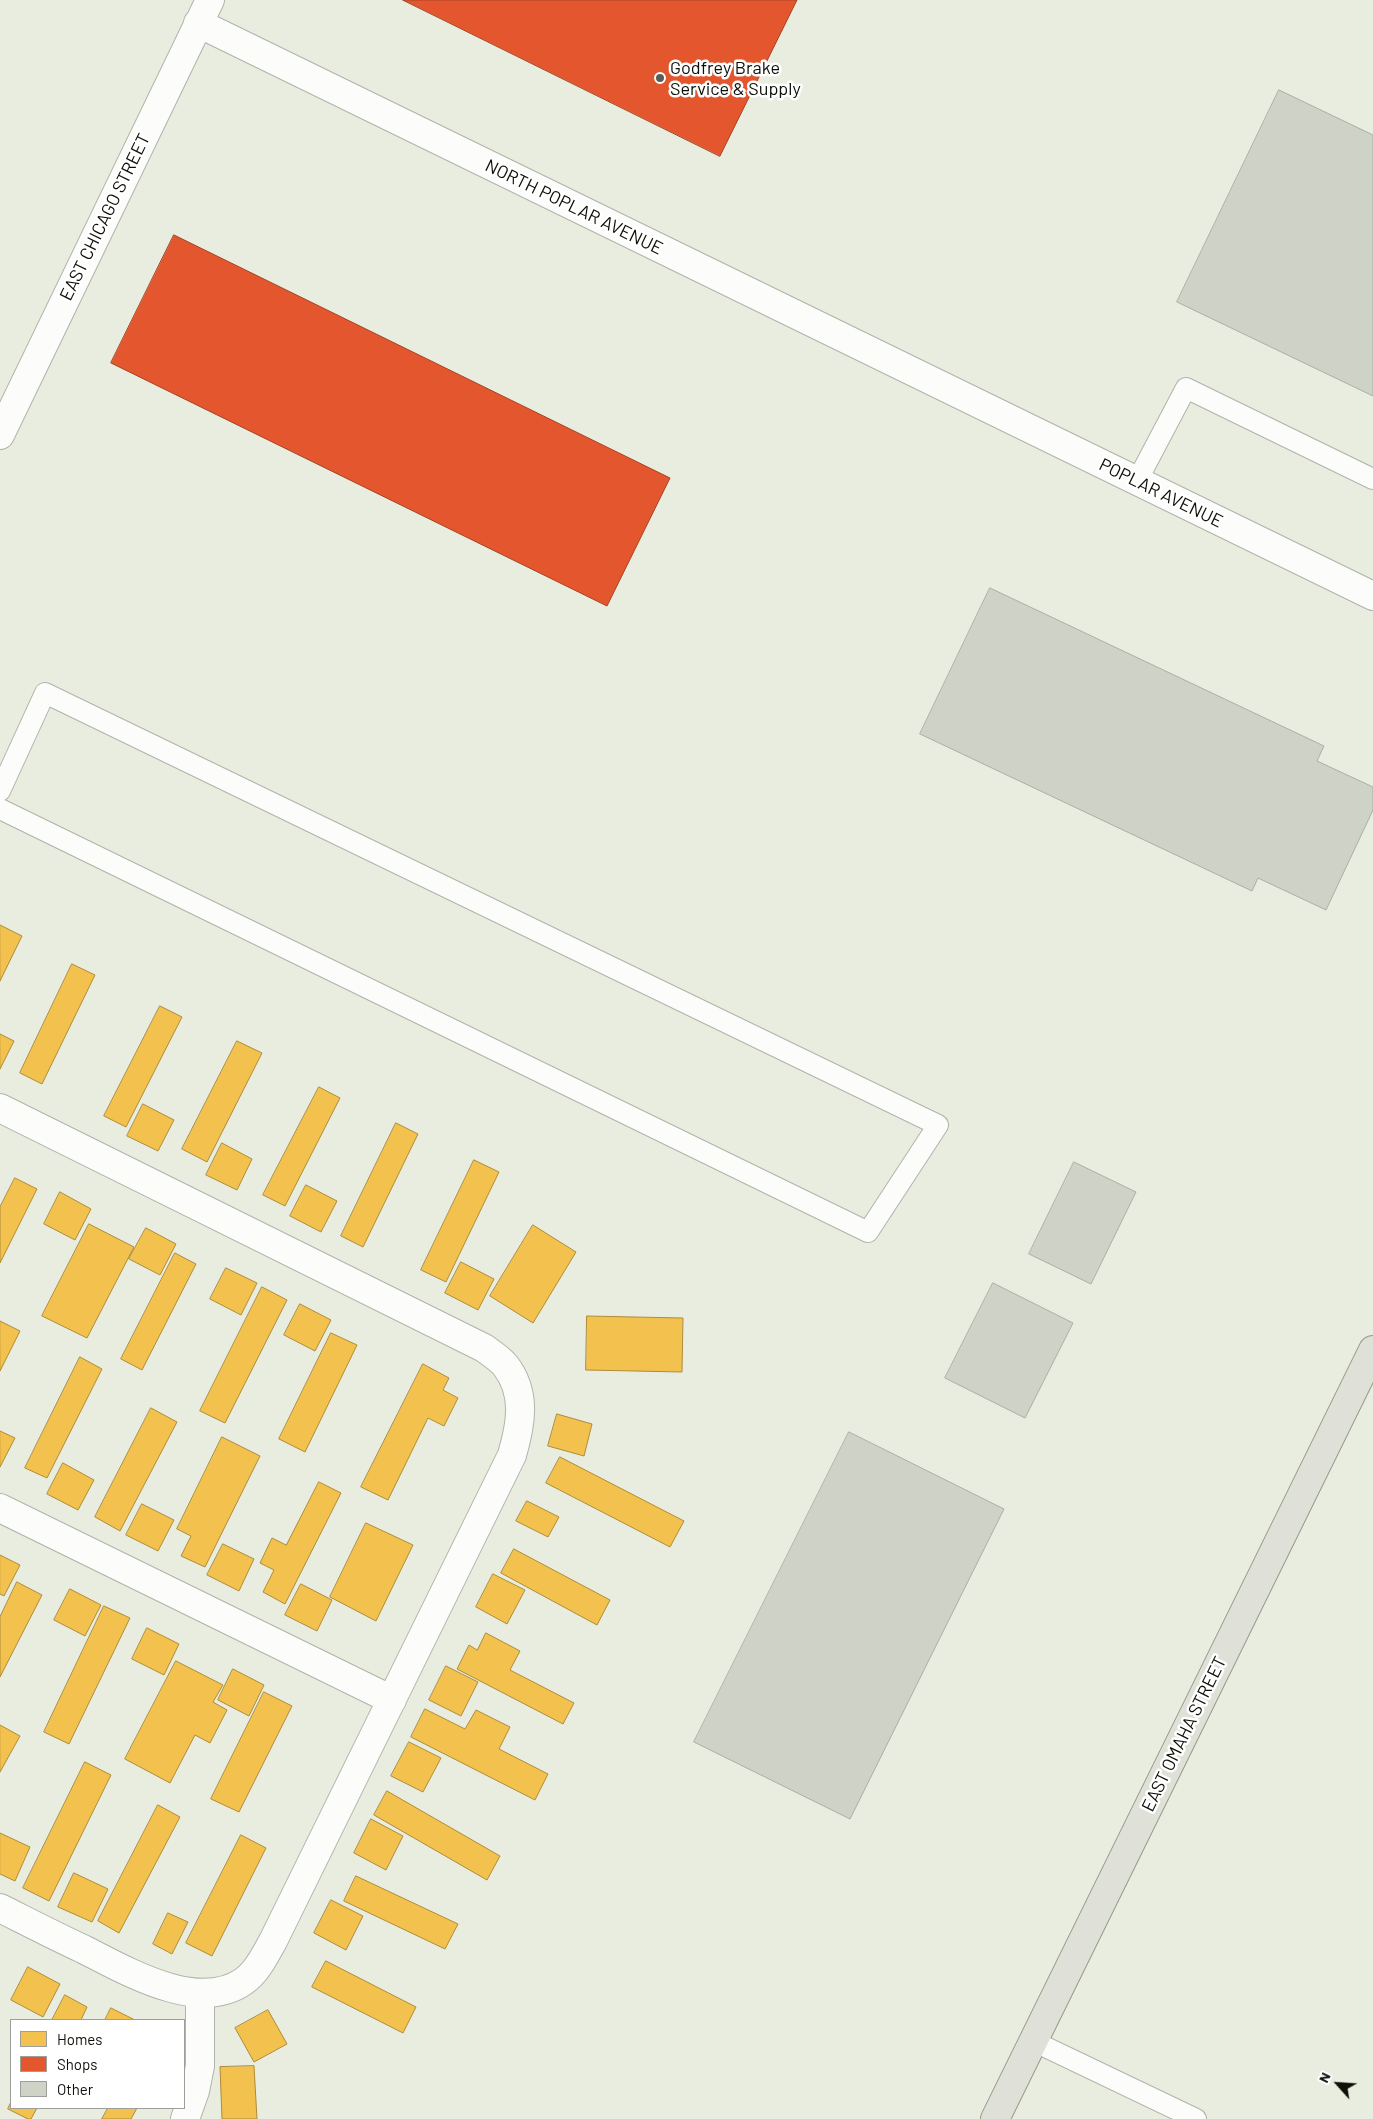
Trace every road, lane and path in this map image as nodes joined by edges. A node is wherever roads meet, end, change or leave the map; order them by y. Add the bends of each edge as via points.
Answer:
1 (204, 12) edge
2 (949, 390) joint
3 (0, 435) edge
4 (1373, 479) edge
5 (1136, 481) junction
6 (1373, 596) edge
7 (0, 791) edge
8 (0, 809) edge
9 (0, 1108) edge
10 (1373, 1350) edge
11 (0, 1508) edge
12 (392, 1700) junction
13 (0, 1908) edge
14 (200, 1993) junction
15 (1034, 2041) junction
16 (185, 2119) edge
17 (995, 2119) edge
18 (1196, 2119) edge

1 - 2 street, NORTH POPLAR AVENUE
1 - 3 street, EAST CHICAGO STREET
2 - 5 street, POPLAR AVENUE
4 - 5 lane via 1186,388
5 - 6 street, POPLAR AVENUE
7 - 8 lane via 45,693 938,1125 868,1232
9 - 12 street via 464,1336 505,1364 515,1381 521,1404 520,1427 512,1455
10 - 15 main road, EAST OMAHA STREET
11 - 12 street
12 - 14 street via 274,1941 258,1966 246,1980 235,1986
13 - 14 street via 138,1977
14 - 16 street via 200,2066
15 - 17 main road, EAST OMAHA STREET
15 - 18 lane

